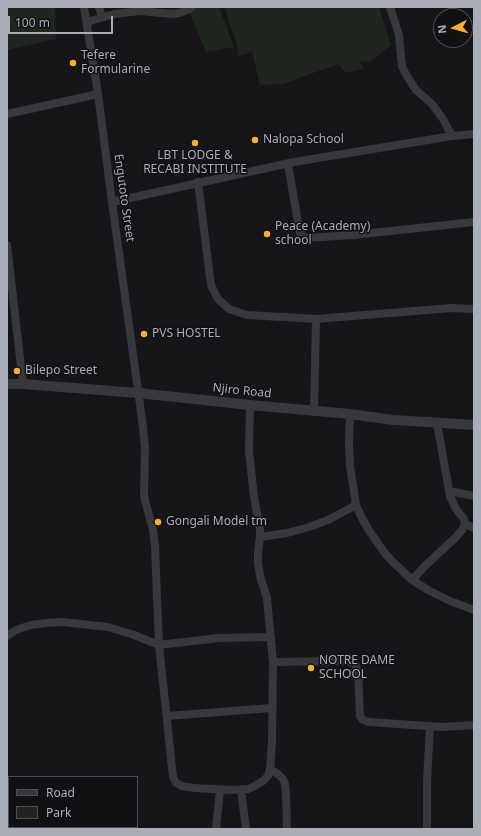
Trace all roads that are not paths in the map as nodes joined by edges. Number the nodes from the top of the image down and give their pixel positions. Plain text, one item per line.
1 (84, 7) edge
2 (99, 7) edge
3 (120, 7) edge
4 (192, 7) edge
5 (390, 7) edge
6 (149, 9) edge
7 (108, 13) edge
8 (88, 22) junction
9 (98, 94) junction
10 (7, 114) edge
11 (474, 134) edge
12 (452, 136) junction
13 (288, 164) junction
14 (198, 182) junction
15 (112, 202) junction
16 (474, 222) edge
17 (7, 245) edge
18 (8, 265) edge
19 (474, 309) edge
20 (316, 319) junction
21 (7, 384) edge
22 (23, 384) junction
23 (138, 393) junction
24 (250, 405) junction
25 (314, 411) junction
26 (350, 414) junction
27 (437, 423) junction
28 (474, 425) edge
29 (449, 490) junction
30 (474, 496) edge
31 (356, 505) junction
32 (465, 524) junction
33 (474, 528) edge
34 (260, 537) junction
35 (412, 580) junction
36 (474, 610) edge
37 (7, 636) edge
38 (271, 637) junction
39 (159, 645) junction
40 (273, 662) junction
41 (272, 708) junction
42 (167, 716) junction
43 (430, 726) junction
44 (474, 726) edge
45 (270, 769) junction
46 (220, 790) junction
47 (241, 790) junction
48 (216, 829) edge
49 (246, 829) edge
50 (287, 829) edge
51 (427, 829) edge

1 - 8 street, Engutoto Street
2 - 7 street
3 - 7 street
4 - 6 street
5 - 12 street
6 - 7 street
7 - 8 street
8 - 9 street, Engutoto Street
9 - 10 street
9 - 15 street, Engutoto Street
11 - 12 street
12 - 13 street
13 - 14 street
13 - 16 street
14 - 15 street
14 - 20 street
15 - 23 street, Engutoto Street
17 - 18 street
18 - 22 street
19 - 20 street
20 - 25 street
21 - 22 street, Njiro Road
22 - 23 street, Njiro Road
23 - 24 street, Njiro Road
23 - 39 street, Engutoto Street
24 - 25 street, Njiro Road
24 - 34 street
25 - 26 street, Njiro Road
26 - 27 street, Njiro Road
26 - 31 street
27 - 28 street, Njiro Road
27 - 29 street
29 - 30 street
29 - 32 street
31 - 34 street
31 - 35 street
32 - 33 street
32 - 35 street
34 - 38 street
35 - 36 street
37 - 39 street
38 - 39 street
38 - 40 street
39 - 42 street, Engutoto Street
40 - 41 street
40 - 43 street
41 - 42 street
41 - 45 street
42 - 46 street, Engutoto Street
43 - 44 street
43 - 51 street
45 - 47 street
45 - 50 street
46 - 47 street
46 - 48 street
47 - 49 street

